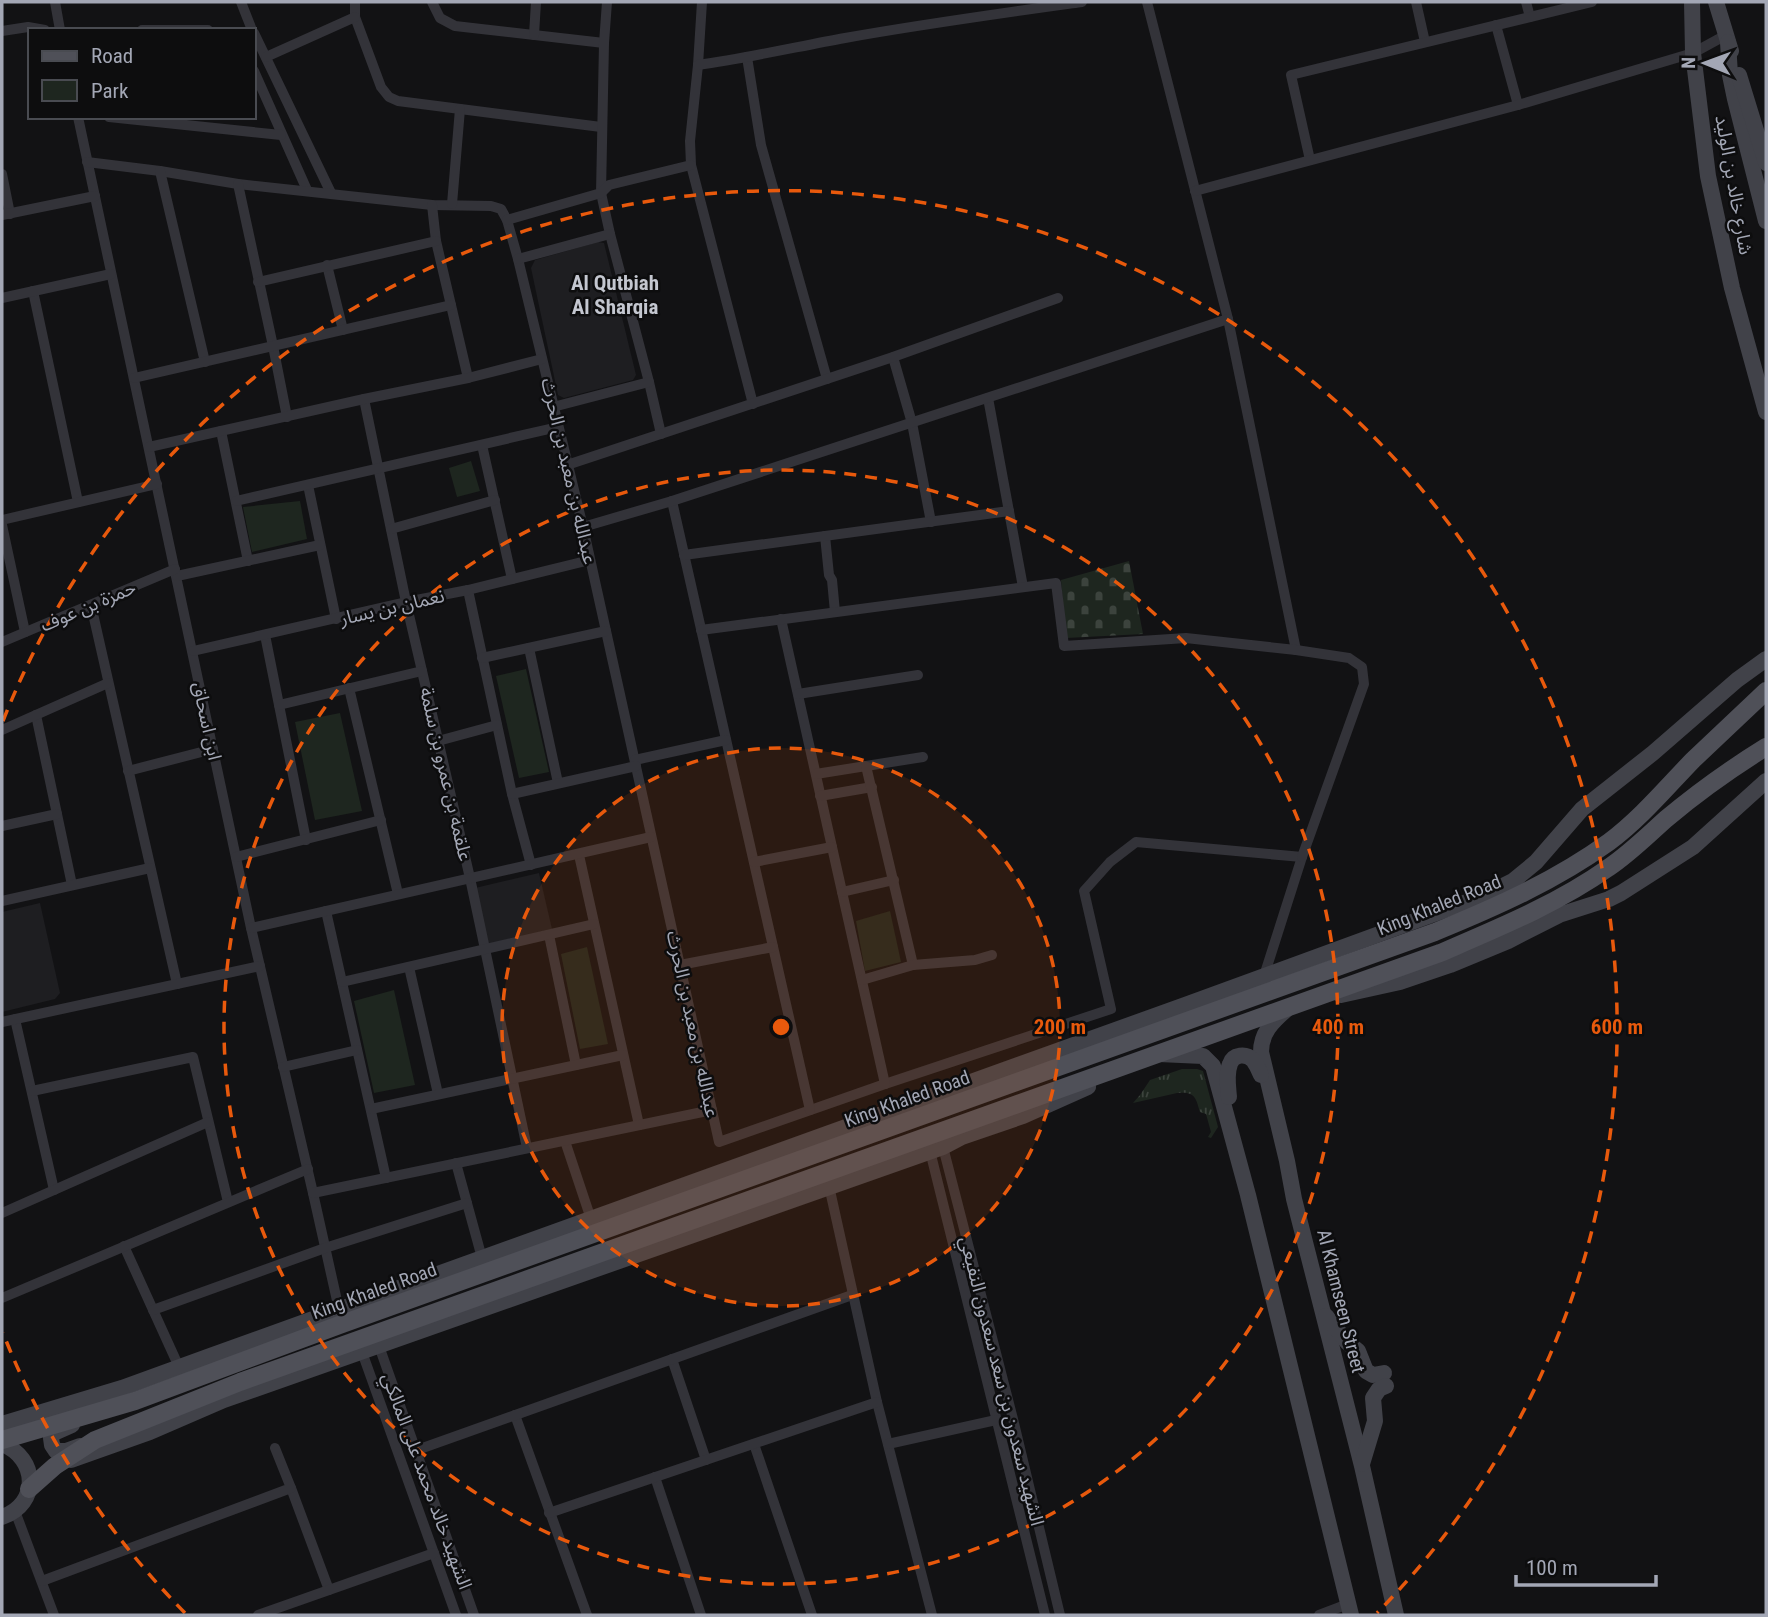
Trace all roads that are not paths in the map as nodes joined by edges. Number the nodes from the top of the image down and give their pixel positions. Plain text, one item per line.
1 (55, 2) edge
2 (241, 2) edge
3 (355, 2) edge
4 (432, 2) edge
5 (536, 2) edge
6 (607, 2) edge
7 (702, 2) edge
8 (992, 2) edge
9 (1082, 2) edge
10 (1147, 2) edge
11 (1416, 2) edge
12 (1526, 2) edge
13 (1592, 2) edge
14 (1692, 2) edge
15 (1716, 2) edge
16 (995, 14) junction
17 (355, 17) junction
18 (1530, 17) junction
19 (1496, 25) junction
20 (34, 28) edge
21 (60, 28) edge
22 (252, 28) edge
23 (2, 31) edge
24 (534, 35) junction
25 (256, 38) edge
26 (1727, 39) junction
27 (1425, 42) junction
28 (604, 43) junction
29 (1693, 53) junction
30 (265, 57) junction
31 (747, 57) junction
32 (698, 65) junction
33 (256, 76) edge
34 (1518, 105) junction
35 (460, 108) junction
36 (78, 119) edge
37 (142, 119) edge
38 (204, 122) edge
39 (601, 127) junction
40 (281, 135) junction
41 (1763, 137) edge
42 (1310, 160) junction
43 (1762, 161) edge
44 (87, 162) junction
45 (691, 165) junction
46 (160, 171) junction
47 (2, 174) edge
48 (238, 184) junction
49 (307, 190) junction
50 (1195, 191) junction
51 (331, 193) junction
52 (601, 193) junction
53 (95, 197) junction
54 (452, 204) junction
55 (432, 205) junction
56 (6, 214) edge
57 (507, 220) junction
58 (1766, 221) edge
59 (610, 234) junction
60 (436, 241) junction
61 (518, 259) junction
62 (327, 265) junction
63 (111, 274) junction
64 (258, 282) junction
65 (33, 291) junction
66 (2, 298) edge
67 (1058, 298) dead end
68 (451, 305) junction
69 (1228, 319) junction
70 (343, 330) junction
71 (273, 346) junction
72 (893, 357) junction
73 (542, 359) junction
74 (205, 362) junction
75 (134, 378) junction
76 (468, 378) junction
77 (827, 379) junction
78 (649, 382) junction
79 (988, 398) junction
80 (364, 399) junction
81 (753, 404) junction
82 (554, 407) junction
83 (1766, 412) edge
84 (287, 417) junction
85 (912, 422) junction
86 (558, 427) junction
87 (221, 431) junction
88 (660, 434) junction
89 (482, 445) junction
90 (149, 447) junction
91 (567, 465) junction
92 (379, 469) junction
93 (157, 484) junction
94 (308, 485) junction
95 (495, 500) junction
96 (236, 501) junction
97 (672, 501) junction
98 (78, 502) junction
99 (1009, 511) junction
100 (2, 522) edge
101 (931, 522) junction
102 (583, 527) junction
103 (391, 529) junction
104 (825, 536) junction
105 (320, 545) junction
106 (4, 546) edge
107 (684, 555) junction
108 (590, 560) junction
109 (248, 562) junction
110 (176, 573) junction
111 (512, 579) junction
112 (1023, 587) junction
113 (468, 590) junction
114 (406, 602) junction
115 (91, 605) junction
116 (835, 612) junction
117 (337, 619) junction
118 (781, 619) junction
119 (701, 630) junction
120 (606, 631) junction
121 (25, 632) junction
122 (265, 635) junction
123 (2, 642) edge
124 (528, 648) junction
125 (1296, 649) junction
126 (192, 651) junction
127 (482, 658) junction
128 (1766, 659) edge
129 (422, 671) junction
130 (918, 675) dead end
131 (108, 683) junction
132 (349, 688) junction
133 (1766, 691) edge
134 (798, 694) junction
135 (279, 705) junction
136 (36, 715) junction
137 (497, 725) junction
138 (2, 730) edge
139 (726, 740) junction
140 (438, 741) junction
141 (1766, 747) edge
142 (213, 749) junction
143 (923, 757) dead end
144 (635, 763) junction
145 (866, 766) junction
146 (128, 771) junction
147 (816, 775) junction
148 (1766, 781) edge
149 (558, 783) junction
150 (872, 787) junction
151 (512, 794) junction
152 (820, 796) junction
153 (57, 814) junction
154 (381, 820) junction
155 (2, 825) edge
156 (652, 837) junction
157 (306, 840) junction
158 (832, 847) junction
159 (579, 855) junction
160 (236, 856) junction
161 (1302, 858) junction
162 (754, 862) junction
163 (531, 865) junction
164 (150, 868) junction
165 (470, 878) junction
166 (894, 880) junction
167 (72, 885) junction
168 (842, 891) junction
169 (398, 894) junction
170 (2, 901) edge
171 (326, 911) junction
172 (594, 924) junction
173 (251, 928) junction
174 (549, 935) junction
175 (773, 947) junction
176 (485, 950) junction
177 (992, 956) dead end
178 (680, 965) junction
179 (913, 965) junction
180 (260, 966) junction
181 (409, 967) junction
182 (1264, 976) junction
183 (862, 980) junction
184 (342, 982) junction
185 (177, 984) junction
186 (1291, 1006) junction
187 (15, 1019) junction
188 (2, 1022) edge
189 (358, 1050) junction
190 (1158, 1054) junction
191 (623, 1055) junction
192 (576, 1065) junction
193 (284, 1067) junction
194 (512, 1078) junction
195 (885, 1084) junction
196 (1269, 1089) junction
197 (32, 1091) junction
198 (438, 1094) junction
199 (371, 1109) junction
200 (712, 1110) junction
201 (810, 1110) junction
202 (208, 1122) junction
203 (639, 1125) junction
204 (1231, 1132) junction
205 (565, 1140) junction
206 (527, 1148) junction
207 (936, 1149) junction
208 (456, 1163) junction
209 (308, 1169) junction
210 (386, 1178) junction
211 (829, 1186) junction
212 (54, 1190) junction
213 (313, 1193) junction
214 (228, 1202) junction
215 (467, 1203) junction
216 (2, 1213) edge
217 (591, 1219) junction
218 (124, 1246) junction
219 (325, 1248) junction
220 (482, 1258) junction
221 (852, 1295) junction
222 (2, 1298) edge
223 (153, 1310) junction
224 (1321, 1310) junction
225 (340, 1317) junction
226 (379, 1346) junction
227 (362, 1352) junction
228 (673, 1359) junction
229 (179, 1367) junction
230 (877, 1402) junction
231 (93, 1414) junction
232 (516, 1415) junction
233 (996, 1420) junction
234 (2, 1424) edge
235 (95, 1440) junction
236 (2, 1442) edge
237 (754, 1444) junction
238 (888, 1444) junction
239 (275, 1448) dead end
240 (417, 1450) junction
241 (706, 1460) junction
242 (55, 1466) junction
243 (1362, 1466) junction
244 (655, 1477) junction
245 (291, 1488) junction
246 (29, 1489) junction
247 (549, 1513) junction
248 (8, 1514) edge
249 (2, 1530) edge
250 (434, 1553) junction
251 (42, 1581) junction
252 (329, 1590) junction
253 (1350, 1610) edge
254 (54, 1615) edge
255 (258, 1615) edge
256 (456, 1615) edge
257 (474, 1615) edge
258 (587, 1615) edge
259 (701, 1615) edge
260 (812, 1615) edge
261 (932, 1615) edge
262 (1045, 1615) edge
263 (1060, 1615) edge
264 (1319, 1615) edge
265 (1396, 1615) edge

1 - 21 street
2 - 22 street
3 - 17 street
4 - 24 street
5 - 24 street
6 - 28 street
7 - 32 street
8 - 16 street
9 - 16 street
10 - 50 street
11 - 27 street
12 - 18 street
13 - 18 street
14 - 29 main road, شارع خالد بن الوليد
15 - 26 main road, شارع خالد بن الوليد
16 - 31 street
17 - 30 street
17 - 35 street
18 - 19 street
19 - 27 street
19 - 34 street
20 - 23 street
24 - 28 street
25 - 30 street
26 - 29 street
26 - 41 main road, شارع خالد بن الوليد
26 - 43 main road
27 - 42 street
28 - 39 street
29 - 34 street
29 - 83 main road, شارع خالد بن الوليد
30 - 51 street
31 - 32 street
31 - 77 street
32 - 45 street
33 - 40 street
34 - 42 street
35 - 39 street
35 - 54 street
36 - 44 street, ابن اسحاق
37 - 38 street
38 - 40 street
39 - 52 street
40 - 49 street
41 - 43 main road, شارع خالد بن الوليد
42 - 50 street
43 - 58 main road
44 - 46 street
44 - 53 street, ابن اسحاق
45 - 52 street
45 - 81 street
46 - 48 street
46 - 74 street
47 - 56 street
48 - 49 street
48 - 64 street
49 - 51 street
50 - 69 street
51 - 55 street
52 - 57 street
52 - 59 street
53 - 56 street
53 - 63 street, ابن اسحاق
54 - 55 street
54 - 57 street
55 - 60 street
57 - 61 street, عبدالله بن معبد بن الحرث
59 - 61 street
59 - 78 street
60 - 62 street
60 - 68 street
61 - 73 street, عبدالله بن معبد بن الحرث
62 - 64 street
62 - 70 street
63 - 65 street
63 - 75 street, ابن اسحاق
64 - 71 street
65 - 66 street
65 - 98 street
67 - 72 street
68 - 70 street
68 - 76 street
69 - 79 street
69 - 125 street
70 - 71 street
71 - 74 street
71 - 84 street
72 - 77 street
72 - 85 street
73 - 76 street
73 - 82 street, عبدالله بن معبد بن الحرث
74 - 75 street
75 - 90 street, ابن اسحاق
76 - 80 street
77 - 81 street
78 - 82 street
78 - 88 street
79 - 85 street
79 - 99 street
80 - 84 street
80 - 92 street, علقمة بن عمرو بن سلمة
81 - 88 street
82 - 86 street, عبدالله بن معبد بن الحرث
84 - 87 street
85 - 97 street
85 - 101 street
86 - 89 street
86 - 91 street, عبدالله بن معبد بن الحرث
87 - 90 street
87 - 96 street
88 - 91 street
89 - 92 street
89 - 95 street
90 - 93 street, ابن اسحاق
91 - 102 street, عبدالله بن معبد بن الحرث
92 - 94 street
92 - 103 street, علقمة بن عمرو بن سلمة
93 - 98 street
93 - 110 street, ابن اسحاق
94 - 96 street
94 - 105 street
95 - 103 street
95 - 111 street
96 - 109 street
97 - 102 street
97 - 107 street
98 - 100 street
99 - 101 street
99 - 112 street
100 - 106 street
101 - 104 street
102 - 108 street, عبدالله بن معبد بن الحرث
103 - 114 street, علقمة بن عمرو بن سلمة
104 - 107 street
104 - 116 street
105 - 109 street, حمزة بن عوف
105 - 117 street
106 - 121 street
107 - 119 street
108 - 111 street, نعمان بن يسار
108 - 120 street, عبدالله بن معبد بن الحرث
109 - 110 street, حمزة بن عوف
110 - 115 street, حمزة بن عوف
110 - 126 street, ابن اسحاق
111 - 113 street, نعمان بن يسار
112 - 116 street
112 - 125 street
113 - 114 street, نعمان بن يسار
113 - 127 street
114 - 117 street, نعمان بن يسار
114 - 129 street, علقمة بن عمرو بن سلمة
115 - 121 street, حمزة بن عوف
115 - 131 street
116 - 118 street
117 - 122 street, نعمان بن يسار
118 - 119 street
118 - 134 street
119 - 139 street
120 - 124 street
120 - 144 street, عبدالله بن معبد بن الحرث
121 - 123 street, حمزة بن عوف
122 - 126 street, نعمان بن يسار
122 - 135 street
124 - 127 street
124 - 149 street
125 - 161 street
126 - 142 street, ابن اسحاق
127 - 137 street
128 - 182 main road
129 - 132 street
129 - 140 street, علقمة بن عمرو بن سلمة
130 - 134 street
131 - 136 street
131 - 146 street
132 - 135 street
132 - 154 street
133 - 225 main road, King Khaled Road
134 - 147 street
135 - 157 street
136 - 138 street
136 - 153 street
137 - 140 street
137 - 151 street
139 - 144 street
139 - 162 street
140 - 165 street, علقمة بن عمرو بن سلمة
141 - 186 main road, King Khaled Road
142 - 146 street
142 - 160 street, ابن اسحاق
143 - 145 street
144 - 149 street
144 - 156 street, عبدالله بن معبد بن الحرث
145 - 147 street
145 - 150 street
146 - 164 street
147 - 152 street
148 - 186 main road
149 - 151 street
150 - 152 street
150 - 166 street
151 - 163 street
152 - 158 street
153 - 155 street
153 - 167 street
154 - 157 street
154 - 169 street
156 - 159 street
156 - 178 street, عبدالله بن معبد بن الحرث
157 - 160 street
158 - 162 street
158 - 168 street
159 - 163 street
159 - 172 street
160 - 173 street, ابن اسحاق
161 - 182 street
161 - 195 street
162 - 175 street
163 - 165 street
164 - 167 street
164 - 185 street
165 - 169 street
165 - 176 street, علقمة بن عمرو بن سلمة
166 - 168 street
166 - 179 street
167 - 170 street
168 - 183 street
169 - 171 street
171 - 173 street
171 - 184 street
172 - 174 street
172 - 191 street
173 - 180 street, ابن اسحاق
174 - 176 street
174 - 192 street
175 - 178 street
175 - 201 street
176 - 181 street
176 - 194 street, علقمة بن عمرو بن سلمة
177 - 179 street
178 - 200 street, عبدالله بن معبد بن الحرث
179 - 183 street
180 - 185 street
180 - 193 street, ابن اسحاق
181 - 184 street
181 - 198 street
182 - 217 main road
183 - 195 street
184 - 189 street
185 - 187 street
186 - 190 main road, King Khaled Road
186 - 196 main road, Al Khamseen Street
187 - 188 street
187 - 197 street
189 - 193 street
189 - 199 street
190 - 204 main road
190 - 207 main road
190 - 235 main road, King Khaled Road
191 - 192 street
191 - 203 street
192 - 194 street
193 - 209 street, ابن اسحاق
194 - 198 street
194 - 206 street, علقمة بن عمرو بن سلمة
195 - 201 street
196 - 204 main road
196 - 224 main road, Al Khamseen Street
197 - 202 street
197 - 212 street
198 - 199 street
199 - 210 street
200 - 201 street, عبدالله بن معبد بن الحرث
200 - 203 street
202 - 212 street
202 - 214 street
203 - 205 street
204 - 253 main road
205 - 206 street
205 - 217 street
206 - 208 street
207 - 211 main road
207 - 233 street, الشهيد سعدون بن سعد سعدون النفيعي
207 - 263 street, الشهيد سعدون بن سعد سعدون النفيعي
208 - 210 street
208 - 215 street
209 - 213 street, ابن اسحاق
209 - 214 street
210 - 213 street
211 - 221 street
211 - 226 main road
212 - 216 street
213 - 219 street, ابن اسحاق
214 - 218 street
215 - 219 street
215 - 220 street
217 - 220 main road
218 - 222 street
218 - 223 street
219 - 223 street
219 - 225 street, ابن اسحاق
220 - 225 main road
221 - 228 street
221 - 230 street
223 - 229 street
224 - 243 main road, Al Khamseen Street
224 - 243 main road
225 - 229 main road
225 - 231 main road, King Khaled Road
226 - 227 main road
226 - 240 street, الشهيد خالد محمد على المالكي
227 - 242 main road
227 - 250 street, الشهيد خالد محمد على المالكي
228 - 232 street
228 - 241 street
229 - 234 main road
230 - 237 street
230 - 238 street
231 - 235 main road
231 - 236 main road, King Khaled Road
232 - 240 street
232 - 247 street
233 - 238 street
233 - 262 street, الشهيد سعدون بن سعد سعدون النفيعي
235 - 242 main road, King Khaled Road
236 - 246 main road
237 - 241 street
237 - 260 street
238 - 261 street
239 - 245 street
240 - 257 street, الشهيد خالد محمد على المالكي
241 - 244 street
242 - 246 main road, King Khaled Road
243 - 265 main road, Al Khamseen Street
244 - 247 street
244 - 259 street
245 - 251 street
245 - 252 street
246 - 248 main road
247 - 258 street
248 - 249 main road
248 - 251 street
250 - 252 street
250 - 256 street, الشهيد خالد محمد على المالكي
251 - 254 street
252 - 255 street
253 - 264 street

